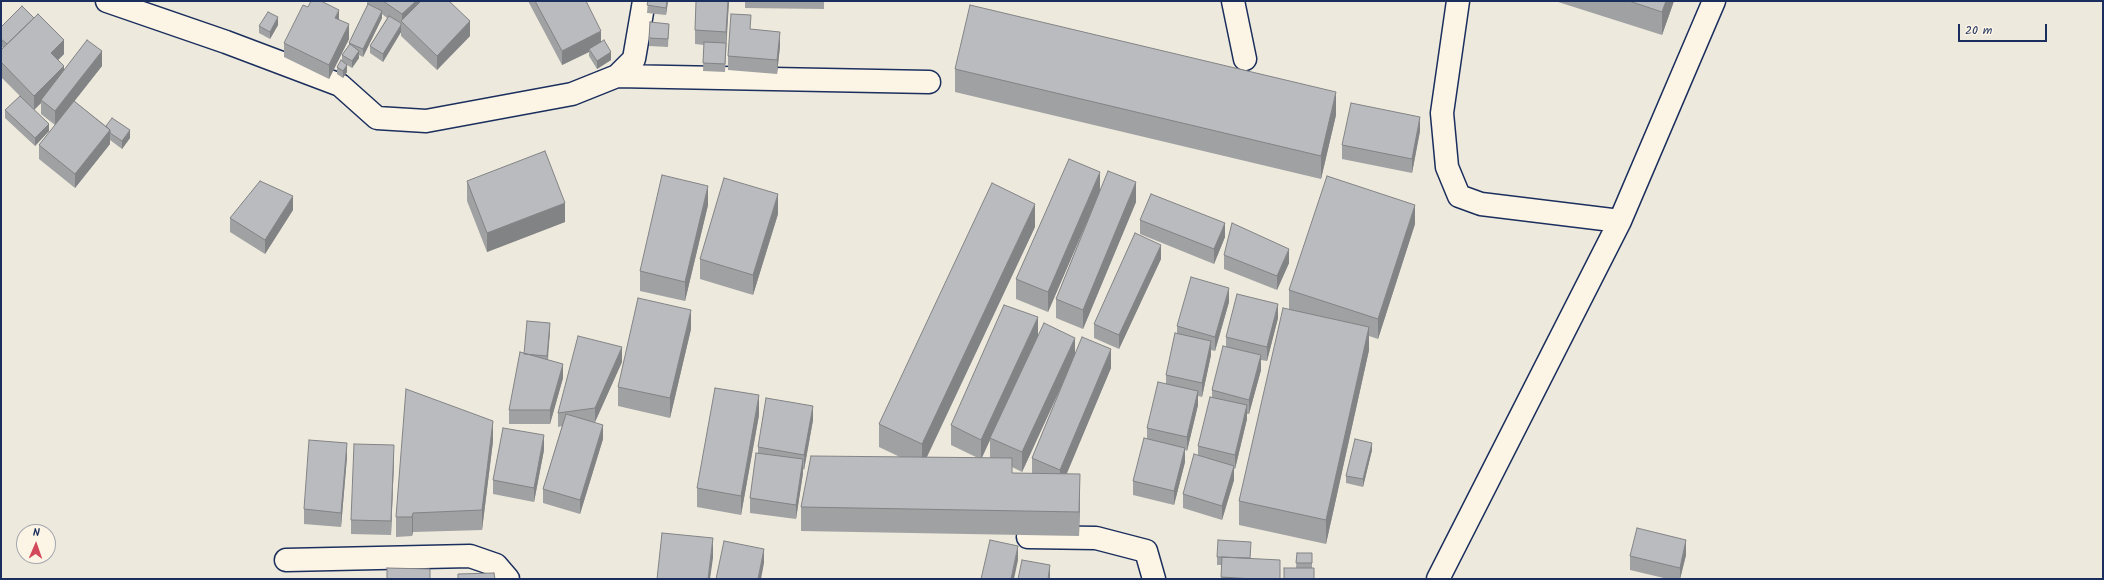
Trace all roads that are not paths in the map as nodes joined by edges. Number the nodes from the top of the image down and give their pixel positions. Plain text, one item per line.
1 (107, 1) edge
2 (644, 1) edge
3 (1233, 1) edge
4 (1458, 1) edge
5 (1714, 1) edge
6 (1245, 59) dead end
7 (617, 76) junction
8 (929, 82) dead end
9 (1620, 221) junction
10 (1028, 538) dead end
11 (286, 560) dead end
12 (508, 579) edge
13 (1154, 579) edge
14 (1438, 579) edge

1 - 7 street
2 - 7 street
3 - 6 street
4 - 9 street
5 - 9 street
7 - 8 street
9 - 14 street
10 - 13 street
11 - 12 street

